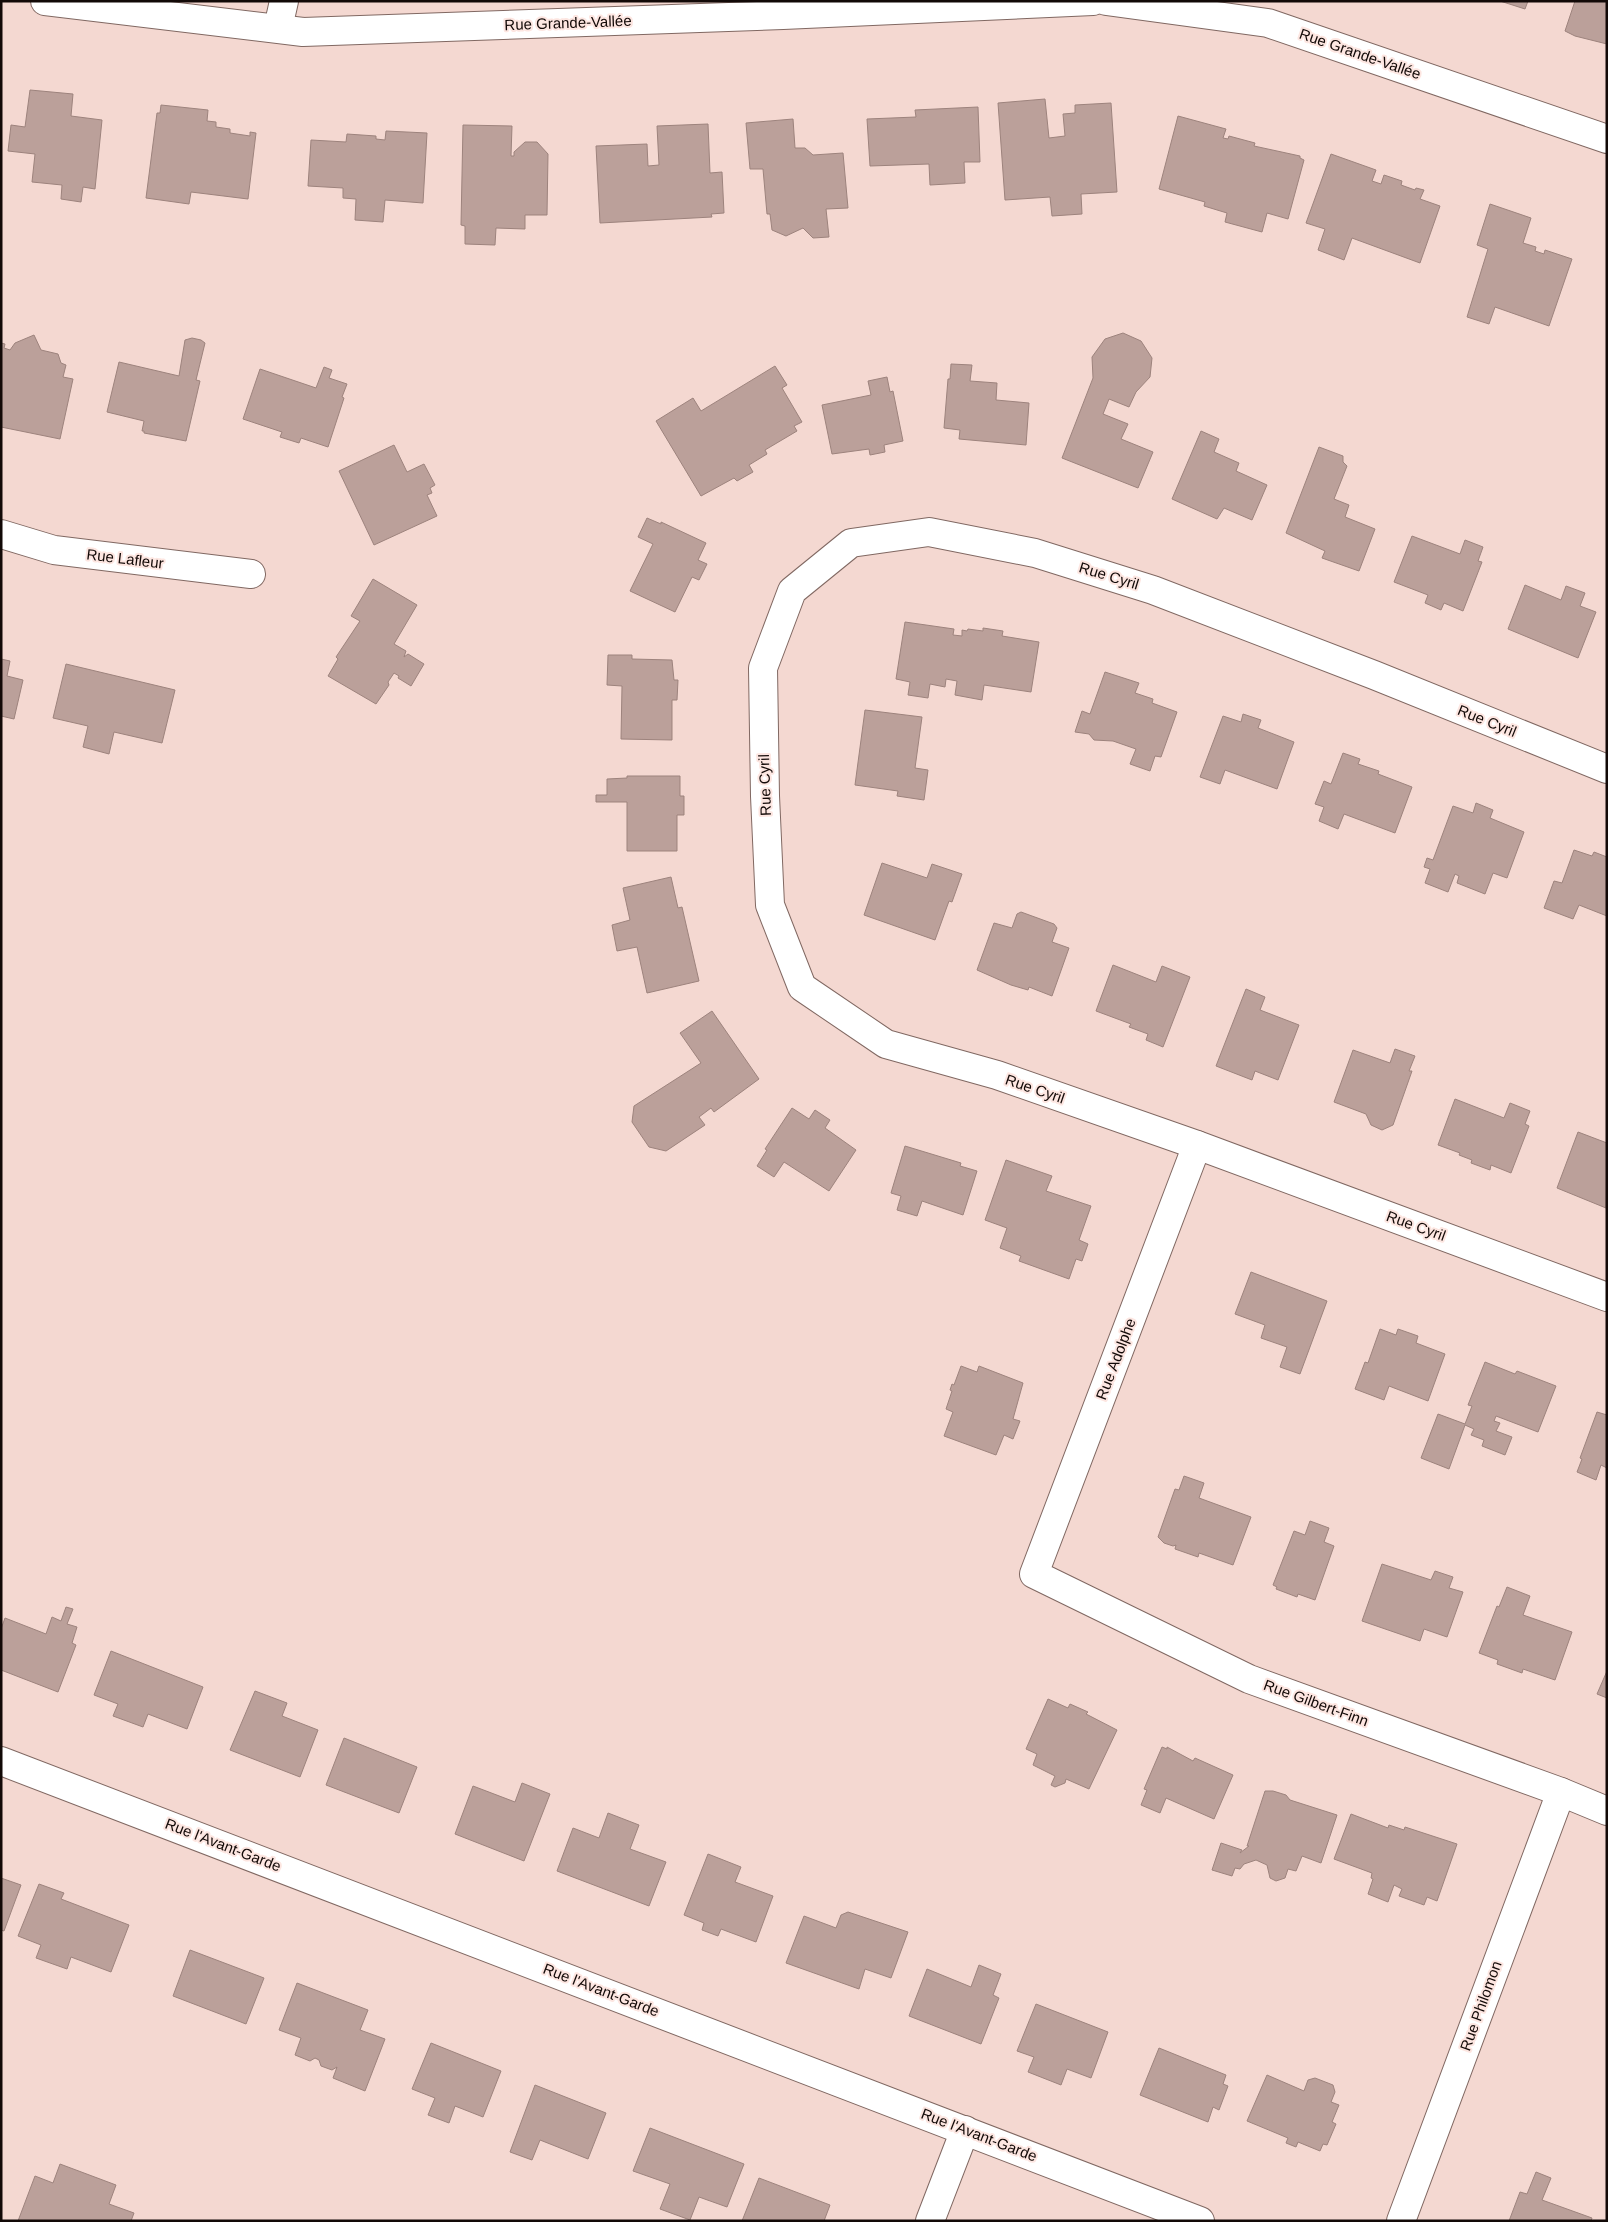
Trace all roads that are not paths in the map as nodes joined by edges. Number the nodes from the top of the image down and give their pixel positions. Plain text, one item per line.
1 (45, 1) edge
2 (284, 1) edge
3 (1092, 1) edge
4 (1106, 1) edge
5 (784, 8) edge
6 (278, 28) junction
7 (1607, 139) edge
8 (1, 534) edge
9 (251, 574) dead end
10 (1607, 769) edge
11 (1197, 1145) junction
12 (1607, 1298) edge
13 (1034, 1574) joint
14 (1, 1761) edge
15 (1561, 1792) junction
16 (1607, 1811) edge
17 (965, 2130) junction
18 (930, 2221) edge
19 (1200, 2221) edge
20 (1401, 2221) edge

1 - 6 street, Rue Grande-Vallée
2 - 6 street
3 - 5 street, Rue Grande-Vallée
4 - 7 street, Rue Grande-Vallée
5 - 6 street, Rue Grande-Vallée
8 - 9 street, Rue Lafleur
10 - 11 street, Rue Cyril
11 - 12 street, Rue Cyril
11 - 13 street, Rue Adolphe
13 - 15 street, Rue Gilbert-Finn
14 - 17 street, Rue l'Avant-Garde
15 - 16 street, Rue Gilbert-Finn
15 - 20 street, Rue Philomon
17 - 18 street
17 - 19 street, Rue l'Avant-Garde

